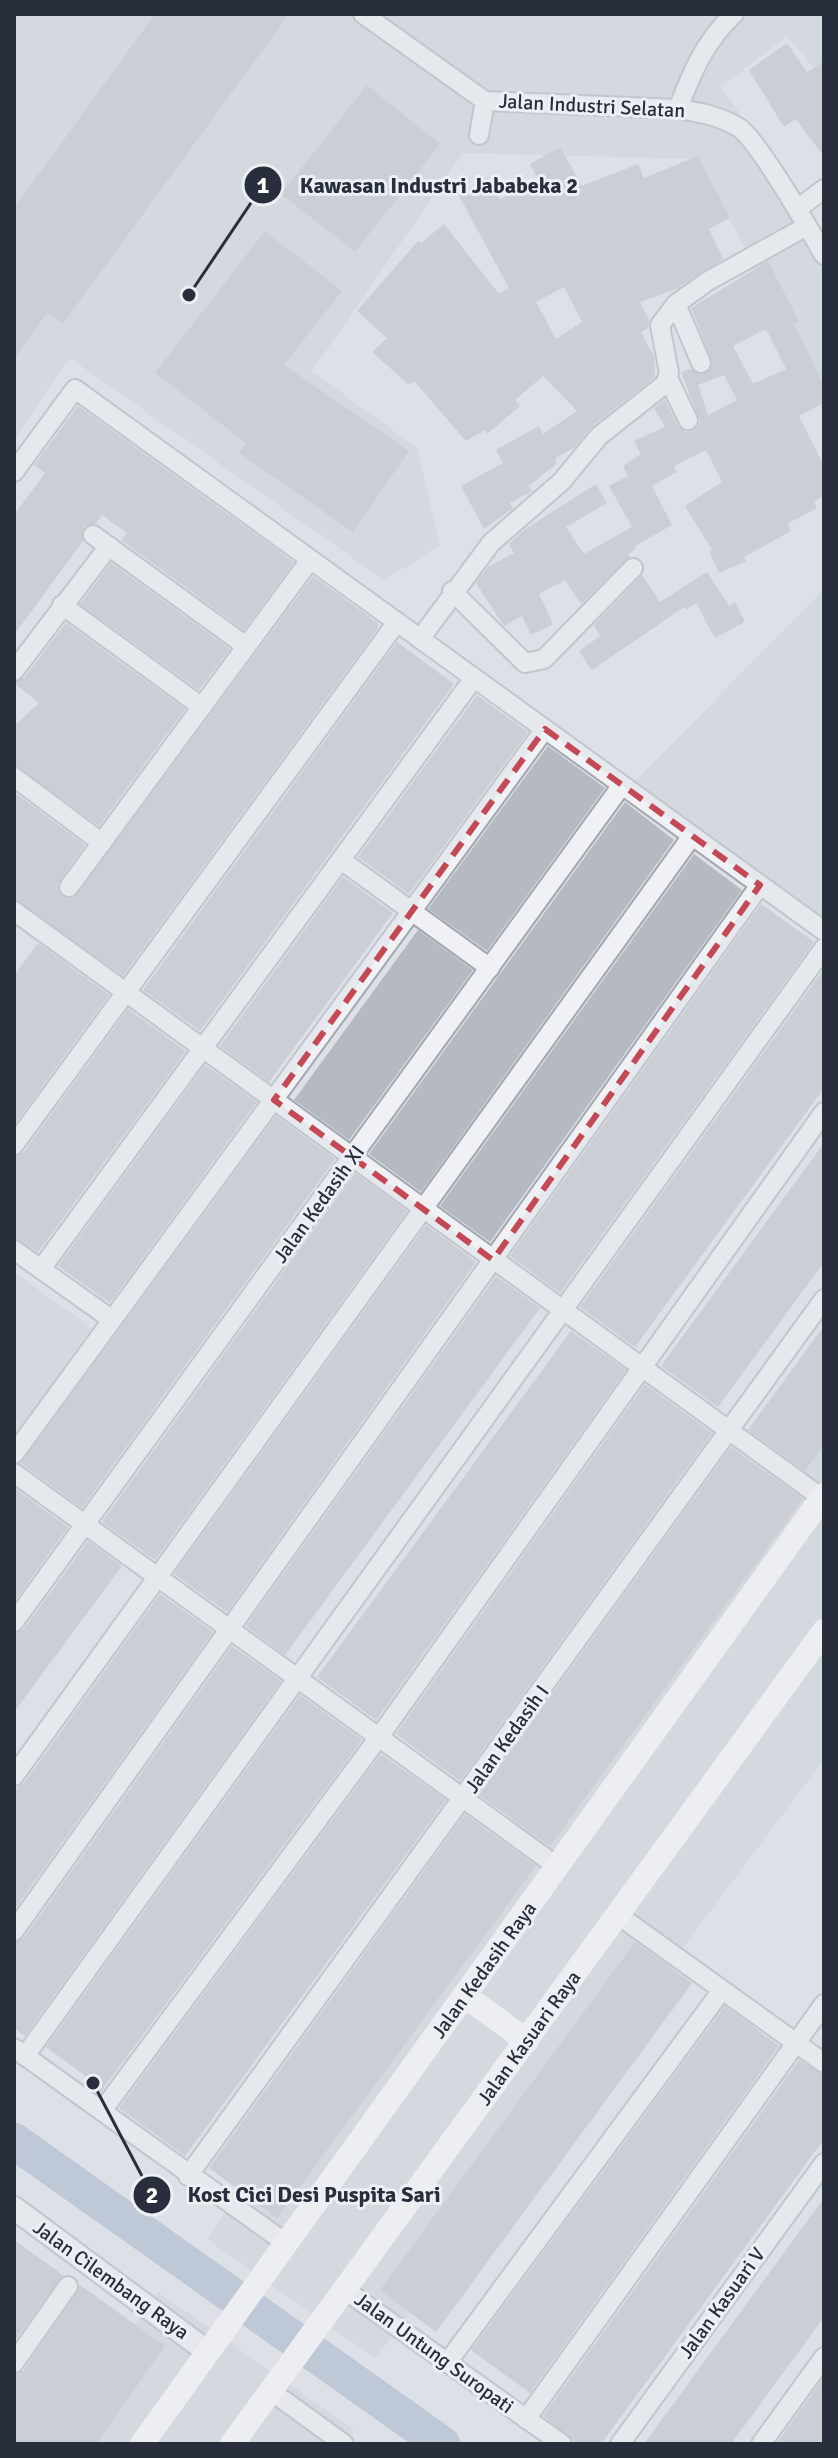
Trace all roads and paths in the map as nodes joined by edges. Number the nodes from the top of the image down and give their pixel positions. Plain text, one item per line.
1 (363, 14) edge
2 (722, 14) edge
3 (734, 14) edge
4 (715, 32) junction
5 (485, 101) junction
6 (678, 109) junction
7 (479, 135) dead end
8 (824, 189) edge
9 (797, 209) junction
10 (807, 226) junction
11 (824, 255) edge
12 (676, 304) junction
13 (701, 363) dead end
14 (668, 378) junction
15 (688, 420) dead end
16 (14, 472) edge
17 (93, 535) dead end
18 (109, 546) junction
19 (310, 560) junction
20 (633, 568) dead end
21 (452, 591) junction
22 (62, 605) junction
23 (397, 622) junction
24 (420, 639) junction
25 (246, 646) junction
26 (14, 671) edge
27 (474, 678) junction
28 (202, 707) junction
29 (545, 729) junction
30 (14, 777) edge
31 (622, 785) junction
32 (692, 836) junction
33 (102, 843) junction
34 (341, 860) junction
35 (760, 885) junction
36 (69, 887) dead end
37 (14, 911) edge
38 (411, 911) junction
39 (824, 931) edge
40 (824, 948) edge
41 (490, 968) junction
42 (126, 993) junction
43 (203, 1049) junction
44 (274, 1100) junction
45 (824, 1112) edge
46 (14, 1145) edge
47 (353, 1158) junction
48 (423, 1209) junction
49 (14, 1250) edge
50 (493, 1260) junction
51 (41, 1269) junction
52 (824, 1299) edge
53 (563, 1310) junction
54 (111, 1319) junction
55 (640, 1366) junction
56 (730, 1432) junction
57 (14, 1454) edge
58 (14, 1473) edge
59 (823, 1497) edge
60 (84, 1524) junction
61 (158, 1577) junction
62 (14, 1622) edge
63 (230, 1629) junction
64 (824, 1631) edge
65 (297, 1678) junction
66 (379, 1737) junction
67 (14, 1776) edge
68 (464, 1798) junction
69 (558, 1867) junction
70 (618, 1915) junction
71 (14, 1931) edge
72 (722, 1990) junction
73 (465, 1996) junction
74 (824, 2004) edge
75 (527, 2041) junction
76 (796, 2043) junction
77 (20, 2052) edge
78 (824, 2063) edge
79 (102, 2111) junction
80 (824, 2163) edge
81 (188, 2176) junction
82 (14, 2208) edge
83 (282, 2250) junction
84 (68, 2286) dead end
85 (341, 2295) junction
86 (213, 2346) junction
87 (824, 2357) edge
88 (14, 2363) edge
89 (447, 2363) junction
90 (275, 2385) junction
91 (526, 2419) junction
92 (142, 2444) edge
93 (232, 2444) edge
94 (344, 2444) edge
95 (562, 2444) edge
96 (620, 2444) edge
97 (761, 2444) edge

1 - 5 street, Jalan Industri Selatan
2 - 4 street
3 - 4 street
4 - 6 street
5 - 6 street, Jalan Industri Selatan
5 - 7 street
6 - 9 street, Jalan Industri Selatan
8 - 9 street
9 - 10 street, Jalan Industri Selatan
10 - 11 street, Jalan Industri Selatan
10 - 12 street
12 - 13 street
12 - 14 street
14 - 15 street
14 - 21 street
16 - 19 street
17 - 18 street
18 - 22 street
18 - 25 street
19 - 23 street
19 - 25 street
20 - 21 street
21 - 24 street
22 - 26 street
22 - 28 street
23 - 24 street
23 - 42 street
24 - 27 street
25 - 28 street
27 - 29 street
27 - 34 street
28 - 33 street
29 - 31 street
29 - 38 street
30 - 33 street
31 - 32 street
31 - 41 street, Jalan Kedasih XI
32 - 35 street
32 - 48 street
33 - 36 street
34 - 38 street
34 - 43 street
35 - 39 street
35 - 50 street
37 - 42 street
38 - 41 street
38 - 44 street
40 - 53 street
41 - 47 street, Jalan Kedasih XI
42 - 43 street
42 - 46 street
43 - 44 street
43 - 51 street
44 - 47 street
44 - 54 street
45 - 55 street
47 - 48 street
47 - 60 street, Jalan Kedasih XI
48 - 50 street
48 - 61 street
49 - 51 street
50 - 53 street
50 - 63 street
51 - 54 street
52 - 56 street, Jalan Kedasih I
53 - 55 street
53 - 65 street
54 - 57 street
55 - 56 street
55 - 66 street
56 - 59 street
56 - 68 street, Jalan Kedasih I
58 - 60 street
59 - 69 main road, Jalan Kedasih Raya
60 - 61 street
60 - 62 street, Jalan Kedasih XI
61 - 63 street
61 - 67 street
63 - 65 street
63 - 71 street
64 - 70 main road, Jalan Kasuari Raya
65 - 66 street
65 - 77 street
66 - 68 street
66 - 79 street
68 - 69 street
68 - 81 street, Jalan Kedasih I
69 - 73 main road, Jalan Kedasih Raya
70 - 72 street
70 - 75 main road, Jalan Kasuari Raya
72 - 76 street
72 - 89 street
73 - 75 main road
73 - 83 main road, Jalan Kedasih Raya
74 - 76 street
75 - 85 main road, Jalan Kasuari Raya
76 - 78 street
76 - 91 street
77 - 79 street
79 - 81 street
80 - 96 street, Jalan Kasuari V
81 - 83 street
82 - 86 street, Jalan Cilembang Raya
83 - 86 main road, Jalan Kedasih Raya
84 - 88 street
85 - 89 street, Jalan Untung Suropati
85 - 90 main road, Jalan Kasuari Raya
86 - 92 main road, Jalan Kedasih Raya
87 - 97 street
89 - 91 street, Jalan Untung Suropati
90 - 93 main road, Jalan Kasuari Raya
90 - 94 street
91 - 95 street, Jalan Untung Suropati

